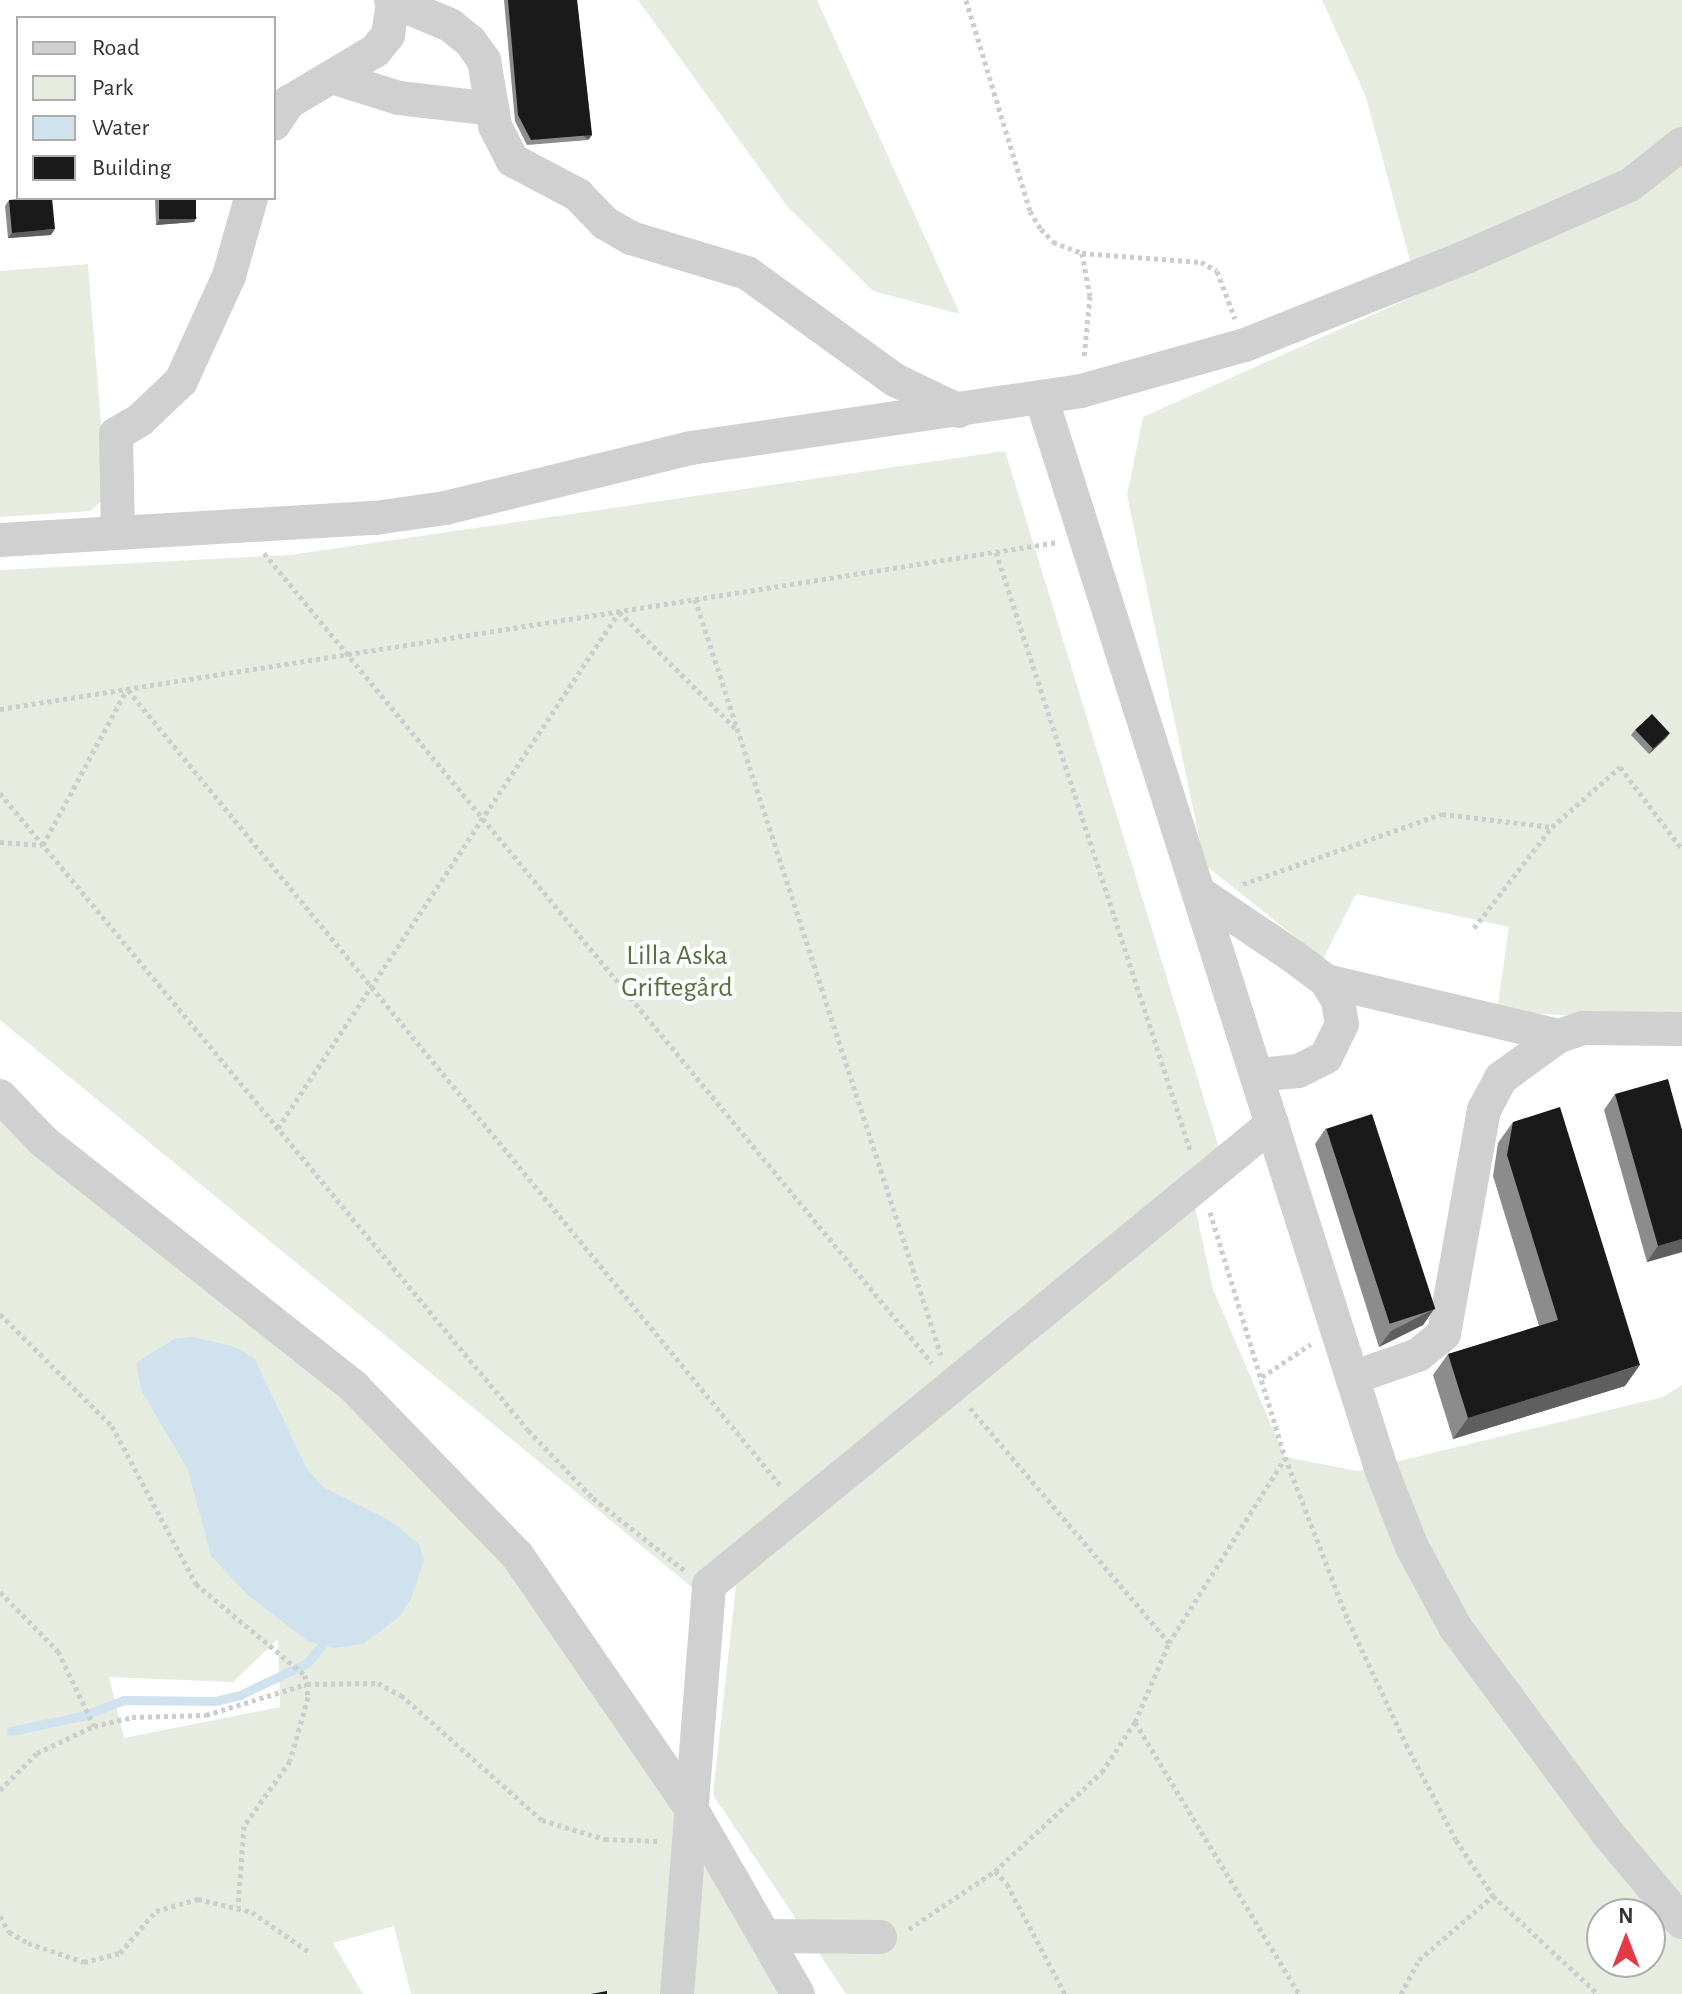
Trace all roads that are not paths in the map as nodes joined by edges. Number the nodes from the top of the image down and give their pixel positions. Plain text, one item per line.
1 (392, 2) edge
2 (335, 78) junction
3 (492, 109) junction
4 (276, 121) edge
5 (1682, 144) edge
6 (250, 200) edge
7 (1041, 397) junction
8 (959, 411) junction
9 (118, 532) junction
10 (0, 540) edge
11 (1198, 892) junction
12 (1326, 981) junction
13 (1682, 1029) edge
14 (1559, 1036) junction
15 (1257, 1075) junction
16 (0, 1096) edge
17 (1272, 1124) junction
18 (1352, 1378) junction
19 (691, 1827) junction
20 (1682, 1922) edge
21 (765, 1936) junction
22 (880, 1937) road end
23 (677, 1994) edge
24 (798, 1994) edge

1 - 2 street
1 - 3 street
2 - 3 street
2 - 4 street
3 - 8 street
5 - 7 street
6 - 9 street
7 - 8 street
7 - 11 street
8 - 9 street
9 - 10 street
11 - 12 street
11 - 15 street
12 - 14 street
12 - 15 street
13 - 14 street
14 - 18 street
15 - 17 street
16 - 19 street
17 - 18 street
17 - 19 street
18 - 20 street
19 - 21 street
19 - 23 street
21 - 22 street
21 - 24 street

